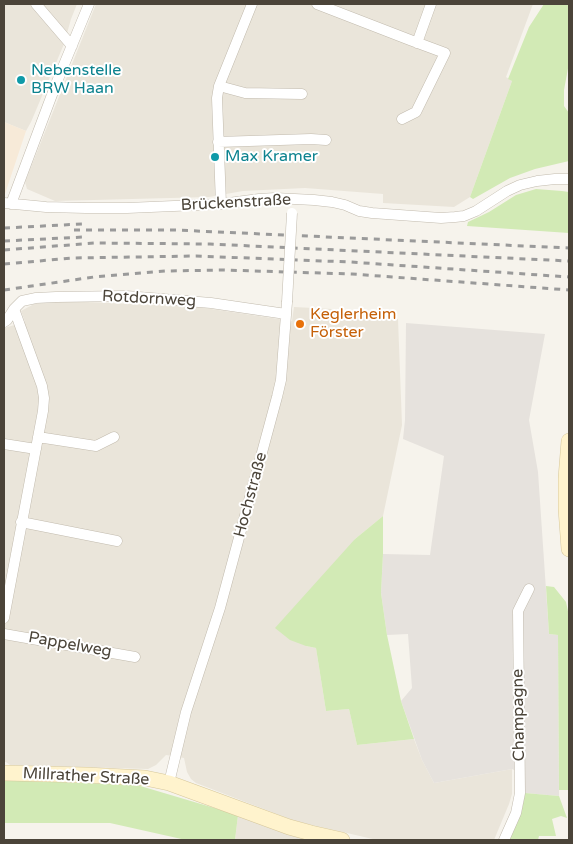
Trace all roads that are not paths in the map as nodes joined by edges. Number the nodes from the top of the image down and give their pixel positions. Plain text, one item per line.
1 (36, 4) edge
2 (89, 4) edge
3 (252, 4) edge
4 (317, 4) edge
5 (431, 4) edge
6 (417, 43) junction
7 (72, 46) junction
8 (219, 86) junction
9 (302, 94) dead end
10 (402, 119) dead end
11 (326, 140) dead end
12 (218, 142) junction
13 (569, 179) edge
14 (292, 199) junction
15 (8, 204) edge
16 (221, 204) junction
17 (287, 307) junction
18 (14, 309) junction
19 (4, 322) edge
20 (38, 437) junction
21 (114, 437) dead end
22 (569, 441) edge
23 (4, 444) edge
24 (36, 449) junction
25 (21, 522) junction
26 (117, 541) dead end
27 (569, 549) edge
28 (529, 589) dead end
29 (4, 615) edge
30 (4, 634) edge
31 (135, 657) dead end
32 (4, 773) edge
33 (169, 783) junction
34 (342, 840) edge
35 (504, 840) edge

1 - 7 street
2 - 7 street
3 - 8 street
4 - 6 street
5 - 6 street
6 - 10 street
7 - 15 street
8 - 9 street
8 - 12 street
11 - 12 street
12 - 16 street
13 - 14 street, Brückenstraße
14 - 16 street, Brückenstraße
14 - 17 street, Hochstraße, bridge
15 - 16 street, Brückenstraße
17 - 18 street, Rotdornweg
17 - 33 street, Hochstraße
18 - 19 street
18 - 20 street
20 - 21 street
20 - 24 street
22 - 27 main road
23 - 24 street
24 - 25 street
25 - 26 street
25 - 29 street
28 - 35 street, Champagne
30 - 31 street, Pappelweg
32 - 33 main road, Millrather Straße
33 - 34 main road, Millrather Straße

